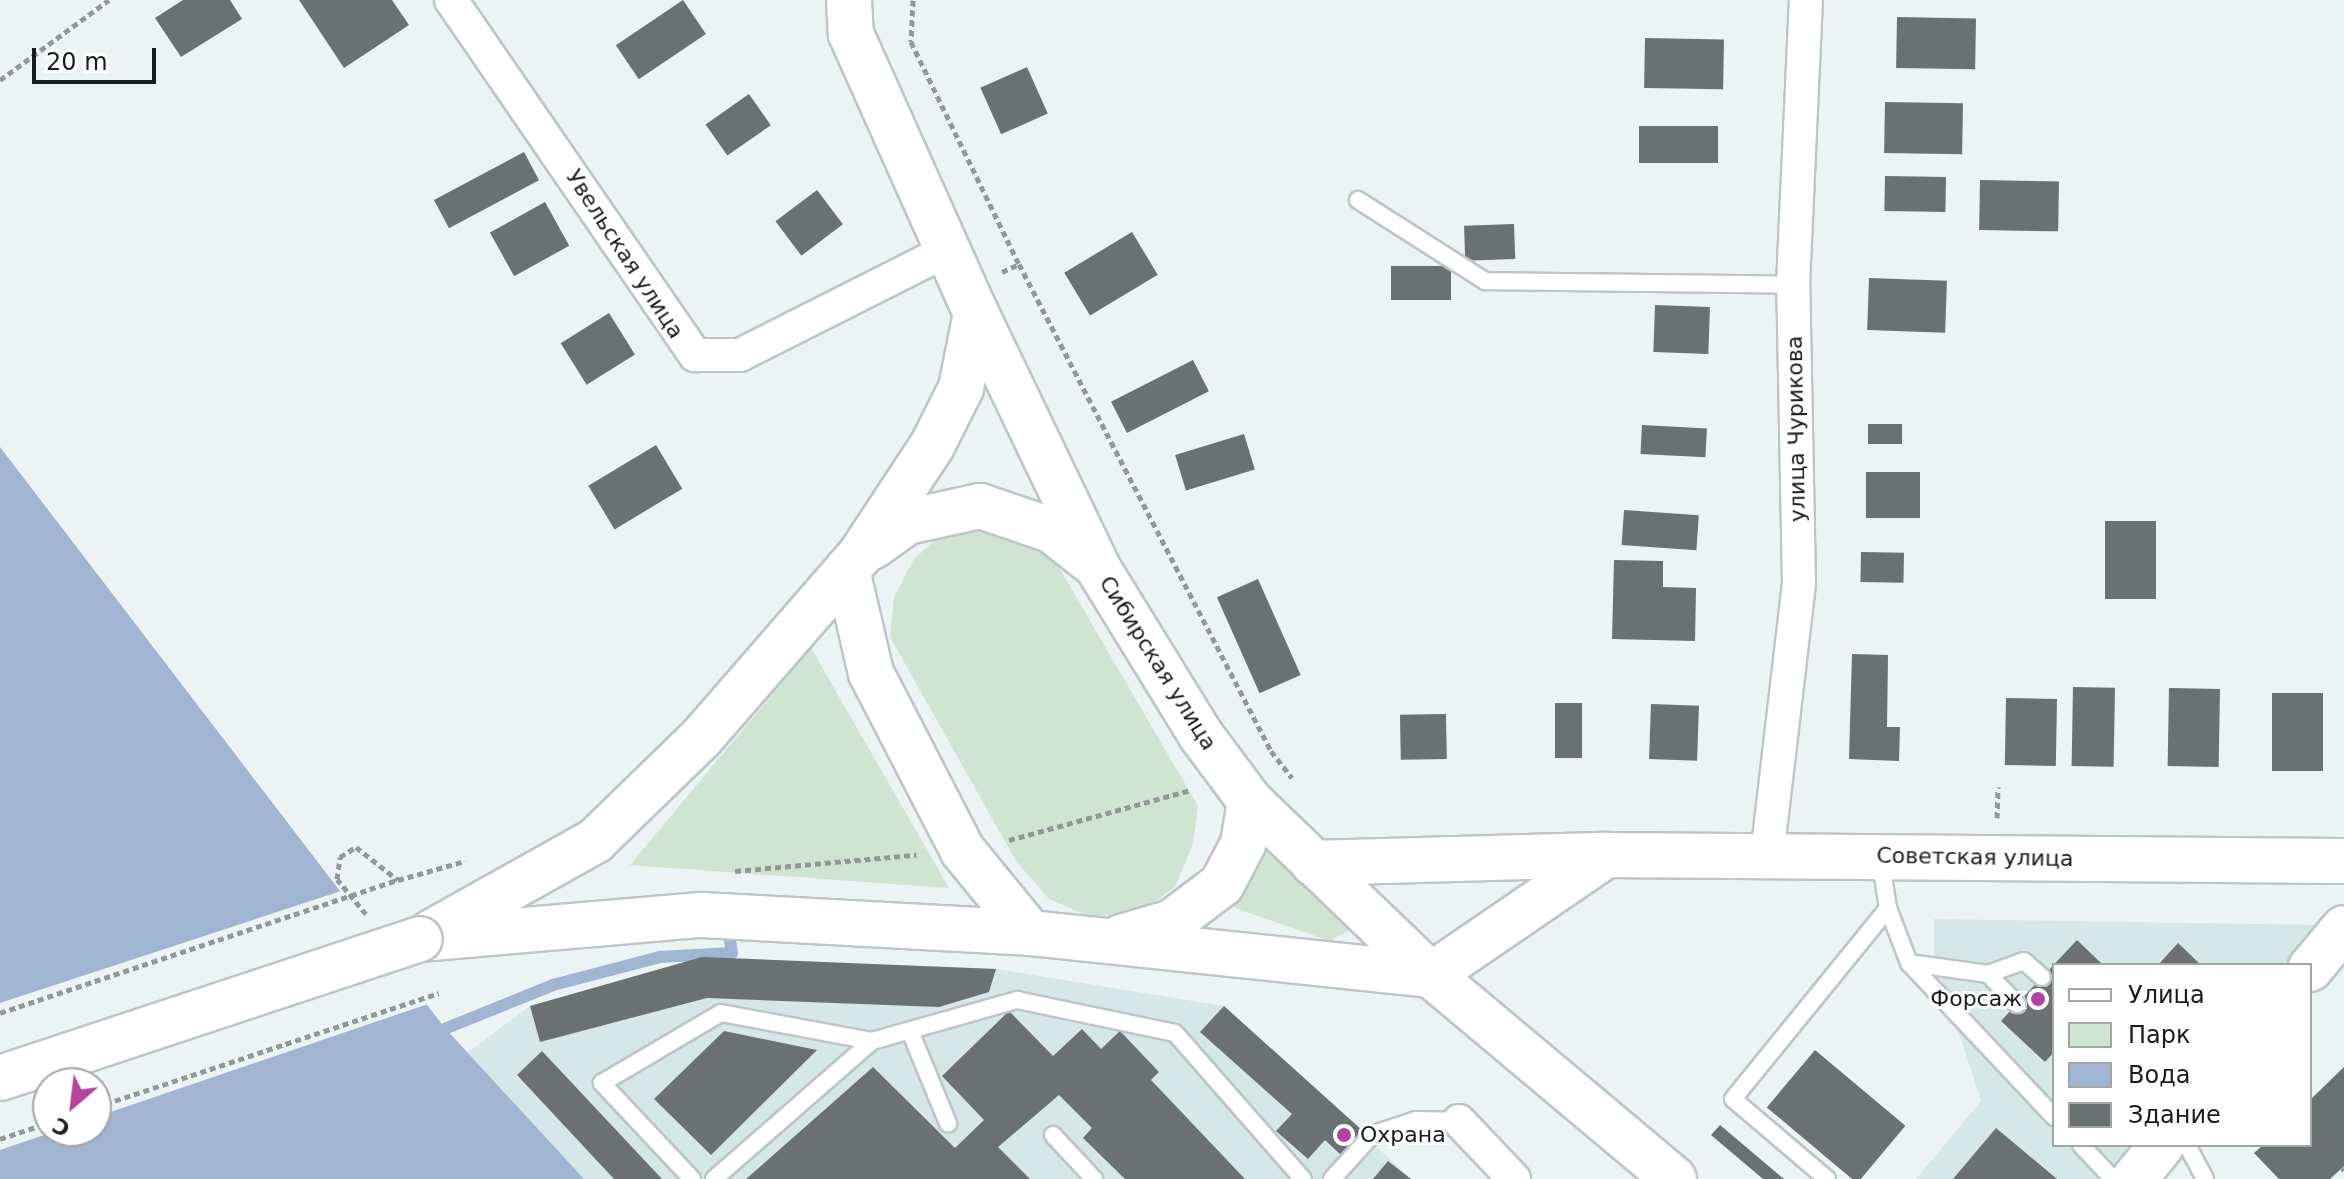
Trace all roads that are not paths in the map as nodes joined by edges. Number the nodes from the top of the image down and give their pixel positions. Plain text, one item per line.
1 (451, 0) edge
2 (1806, 0) edge
3 (842, 11) edge
4 (1358, 200) dead end
5 (948, 250) junction
6 (1793, 285) junction
7 (971, 301) junction
8 (854, 563) junction
9 (1098, 568) junction
10 (1240, 787) junction
11 (1606, 855) junction
12 (1767, 856) junction
13 (1880, 856) junction
14 (2344, 861) edge
15 (1313, 863) junction
16 (1888, 908) junction
17 (2344, 928) edge
18 (1030, 933) junction
19 (420, 939) junction
20 (1100, 943) junction
21 (1909, 963) junction
22 (2312, 967) edge
23 (1988, 974) junction
24 (1431, 975) junction
25 (2042, 977) dead end
26 (2017, 1004) dead end
27 (910, 1031) junction
28 (872, 1041) junction
29 (0, 1078) edge
30 (2052, 1115) edge
31 (1459, 1121) joint
32 (948, 1123) dead end
33 (1053, 1135) dead end
34 (2083, 1147) edge
35 (2160, 1147) edge
36 (2188, 1147) edge
37 (692, 1179) edge
38 (714, 1179) edge
39 (1094, 1179) edge
40 (1303, 1179) edge
41 (1332, 1179) edge
42 (1514, 1179) edge
43 (1674, 1179) edge
44 (1827, 1179) edge
45 (2113, 1179) edge
46 (2134, 1179) edge
47 (2205, 1179) edge

1 - 5 street, Увельская улица
2 - 6 street, улица Чурикова
3 - 5 street, Сибирская улица
4 - 6 lane
5 - 7 street, Сибирская улица
6 - 12 street, улица Чурикова
7 - 8 street
7 - 9 street, Сибирская улица
8 - 9 street
8 - 18 street
8 - 19 street
9 - 10 street, Сибирская улица
10 - 15 street, Сибирская улица
10 - 20 street
11 - 12 street, Советская улица
11 - 15 street, Советская улица
11 - 24 street
12 - 13 street, Советская улица
13 - 14 street, Советская улица
13 - 16 lane
15 - 24 street, Сибирская улица
16 - 21 lane
16 - 44 lane
17 - 22 street
18 - 19 street
18 - 20 street
19 - 29 street, bridge
20 - 24 street
21 - 23 lane
21 - 30 lane
23 - 25 lane
23 - 26 lane
24 - 43 street, Сибирская улица
27 - 28 lane
27 - 32 lane
27 - 40 lane
28 - 37 lane
28 - 38 lane
31 - 41 lane
31 - 42 street
33 - 39 lane
34 - 45 lane
35 - 46 street
36 - 47 lane

